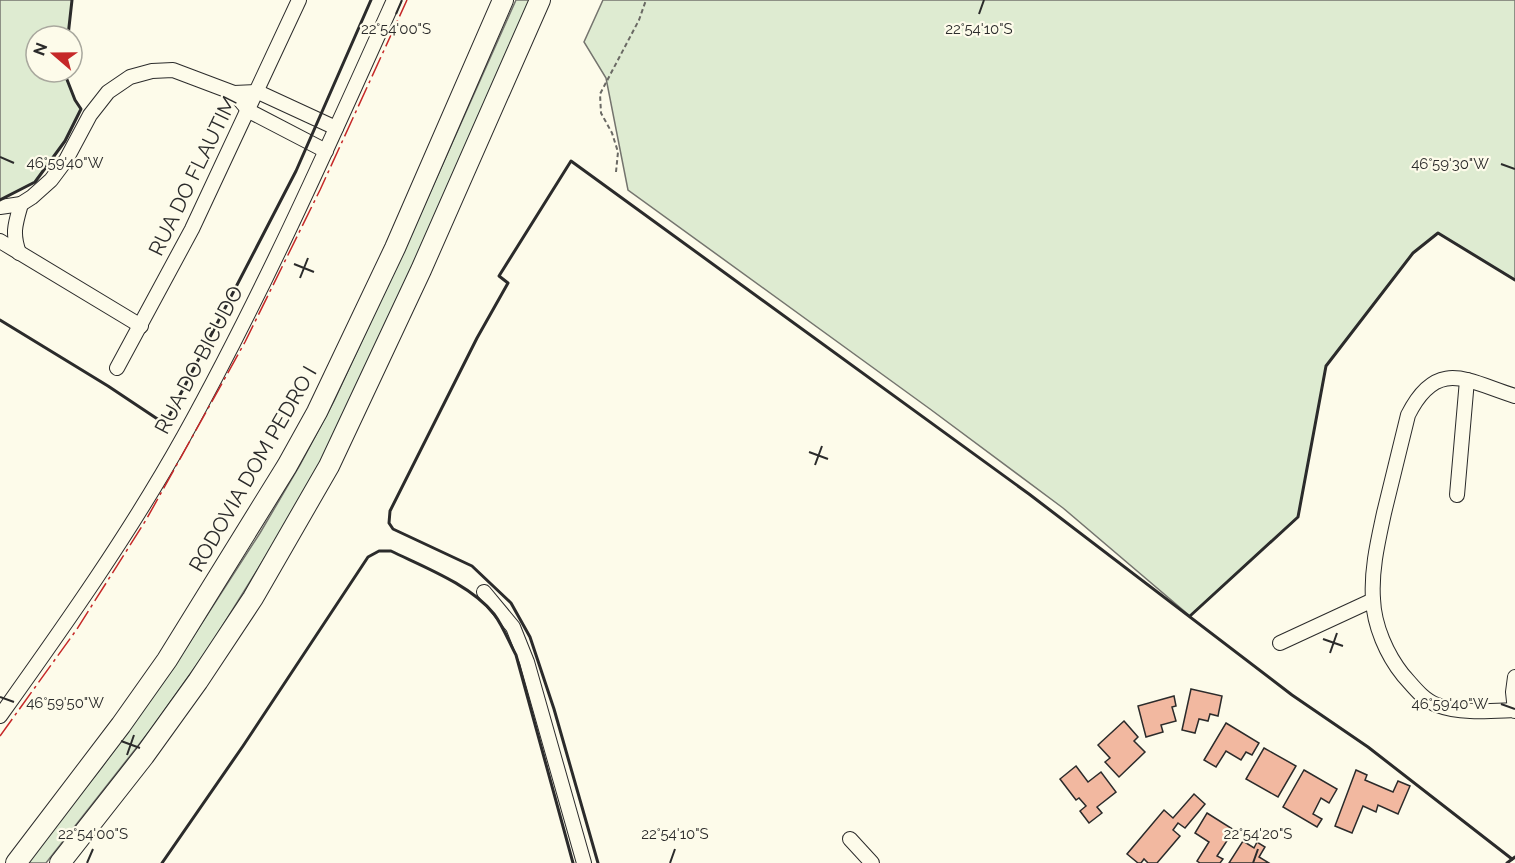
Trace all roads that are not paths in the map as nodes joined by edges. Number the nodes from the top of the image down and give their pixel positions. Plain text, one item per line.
1 (299, 0) edge
2 (394, 0) edge
3 (540, 0) edge
4 (502, 2) edge
5 (258, 92) junction
6 (234, 93) junction
7 (249, 111) junction
8 (336, 128) junction
9 (326, 151) junction
10 (21, 204) junction
11 (0, 207) edge
12 (0, 241) edge
13 (19, 253) junction
14 (141, 326) junction
15 (117, 368) dead end
16 (1467, 380) junction
17 (1515, 396) edge
18 (1457, 495) dead end
19 (484, 592) dead end
20 (1373, 600) junction
21 (1280, 644) dead end
22 (1515, 677) edge
23 (1515, 710) edge
24 (0, 716) edge
25 (850, 839) dead end
26 (16, 863) edge
27 (60, 863) edge
28 (584, 863) edge
29 (872, 863) edge

1 - 5 street, RUA DO FLAUTIM
2 - 8 street, RUA DO BICUDO
3 - 27 highway
4 - 26 highway, RODOVIA DOM PEDRO I
5 - 6 street
5 - 7 street, RUA DO FLAUTIM
5 - 8 street
6 - 7 street
6 - 10 street
7 - 9 street
7 - 14 street, RUA DO FLAUTIM
8 - 9 street, RUA DO BICUDO
9 - 24 street, RUA DO BICUDO
10 - 11 street
10 - 13 street
12 - 13 street
13 - 14 street
14 - 15 street, RUA DO FLAUTIM
16 - 17 street
16 - 18 street
16 - 20 street
19 - 28 street
20 - 21 street
20 - 23 street
22 - 23 street
25 - 29 street

